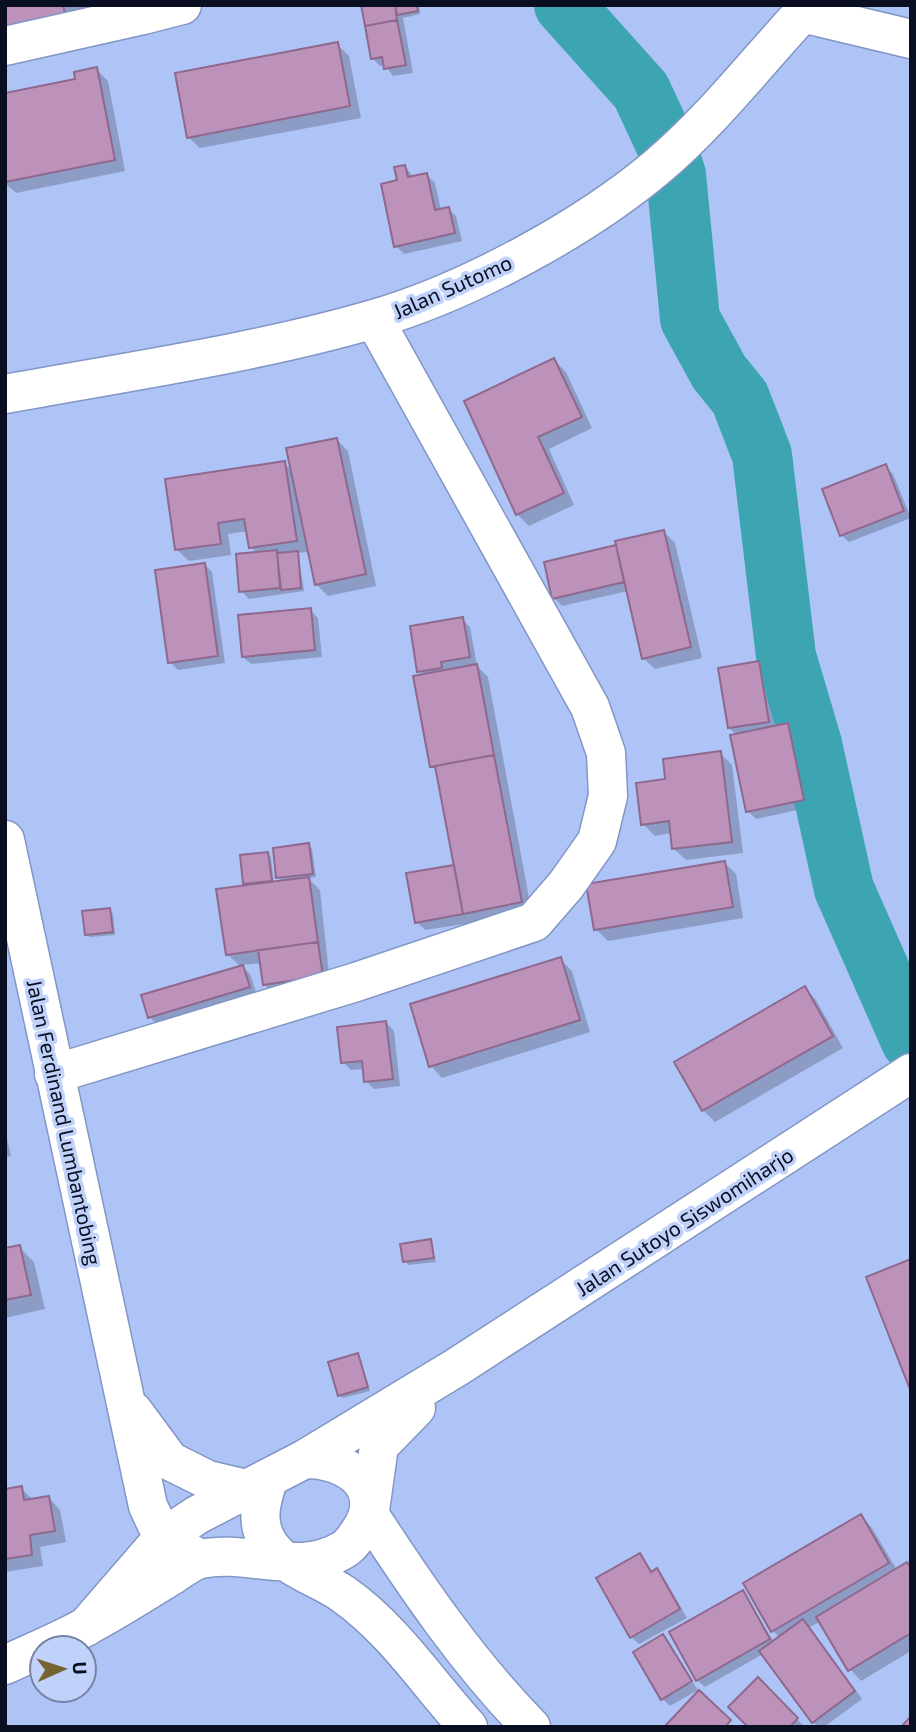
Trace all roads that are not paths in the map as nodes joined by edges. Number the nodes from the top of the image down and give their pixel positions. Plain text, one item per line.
1 (182, 5) edge
2 (806, 9) edge
3 (142, 10) edge
4 (911, 39) edge
5 (5, 46) edge
6 (374, 319) junction
7 (5, 394) edge
8 (5, 840) edge
9 (911, 1073) edge
10 (54, 1074) junction
11 (457, 1367) junction
12 (128, 1403) junction
13 (305, 1459) junction
14 (257, 1484) junction
15 (369, 1514) junction
16 (163, 1538) junction
17 (200, 1559) junction
18 (289, 1563) junction
19 (86, 1627) junction
20 (5, 1665) edge
21 (496, 1691) junction
22 (466, 1724) edge
23 (531, 1727) edge

1 - 3 main road
2 - 4 main road
2 - 6 main road, Jalan Sutomo
3 - 5 main road
6 - 7 main road, Jalan Sutomo
6 - 10 main road
8 - 10 main road, Jalan Ferdinand Lumbantobing
9 - 11 main road, Jalan Sutoyo Siswomiharjo
10 - 12 main road, Jalan Ferdinand Lumbantobing
11 - 13 main road, Jalan Sutoyo Siswomiharjo
11 - 15 main road, Jalan Sutoyo Siswomiharjo
12 - 14 main road, Jalan Ferdinand Lumbantobing
12 - 16 main road, Jalan Ferdinand Lumbantobing
13 - 14 main road, Jalan Sutoyo Siswomiharjo
13 - 15 main road
14 - 16 main road, Jalan Sutoyo Siswomiharjo
14 - 18 main road
15 - 18 main road
15 - 21 main road
16 - 17 main road
16 - 19 main road, Jalan Sutoyo Siswomiharjo
17 - 18 main road, Jalan Sutoyo Siswomiharjo
17 - 19 main road, Jalan Sutoyo Siswomiharjo
18 - 22 main road
19 - 20 main road, Jalan Sutoyo Siswomiharjo
21 - 22 main road
21 - 23 main road

